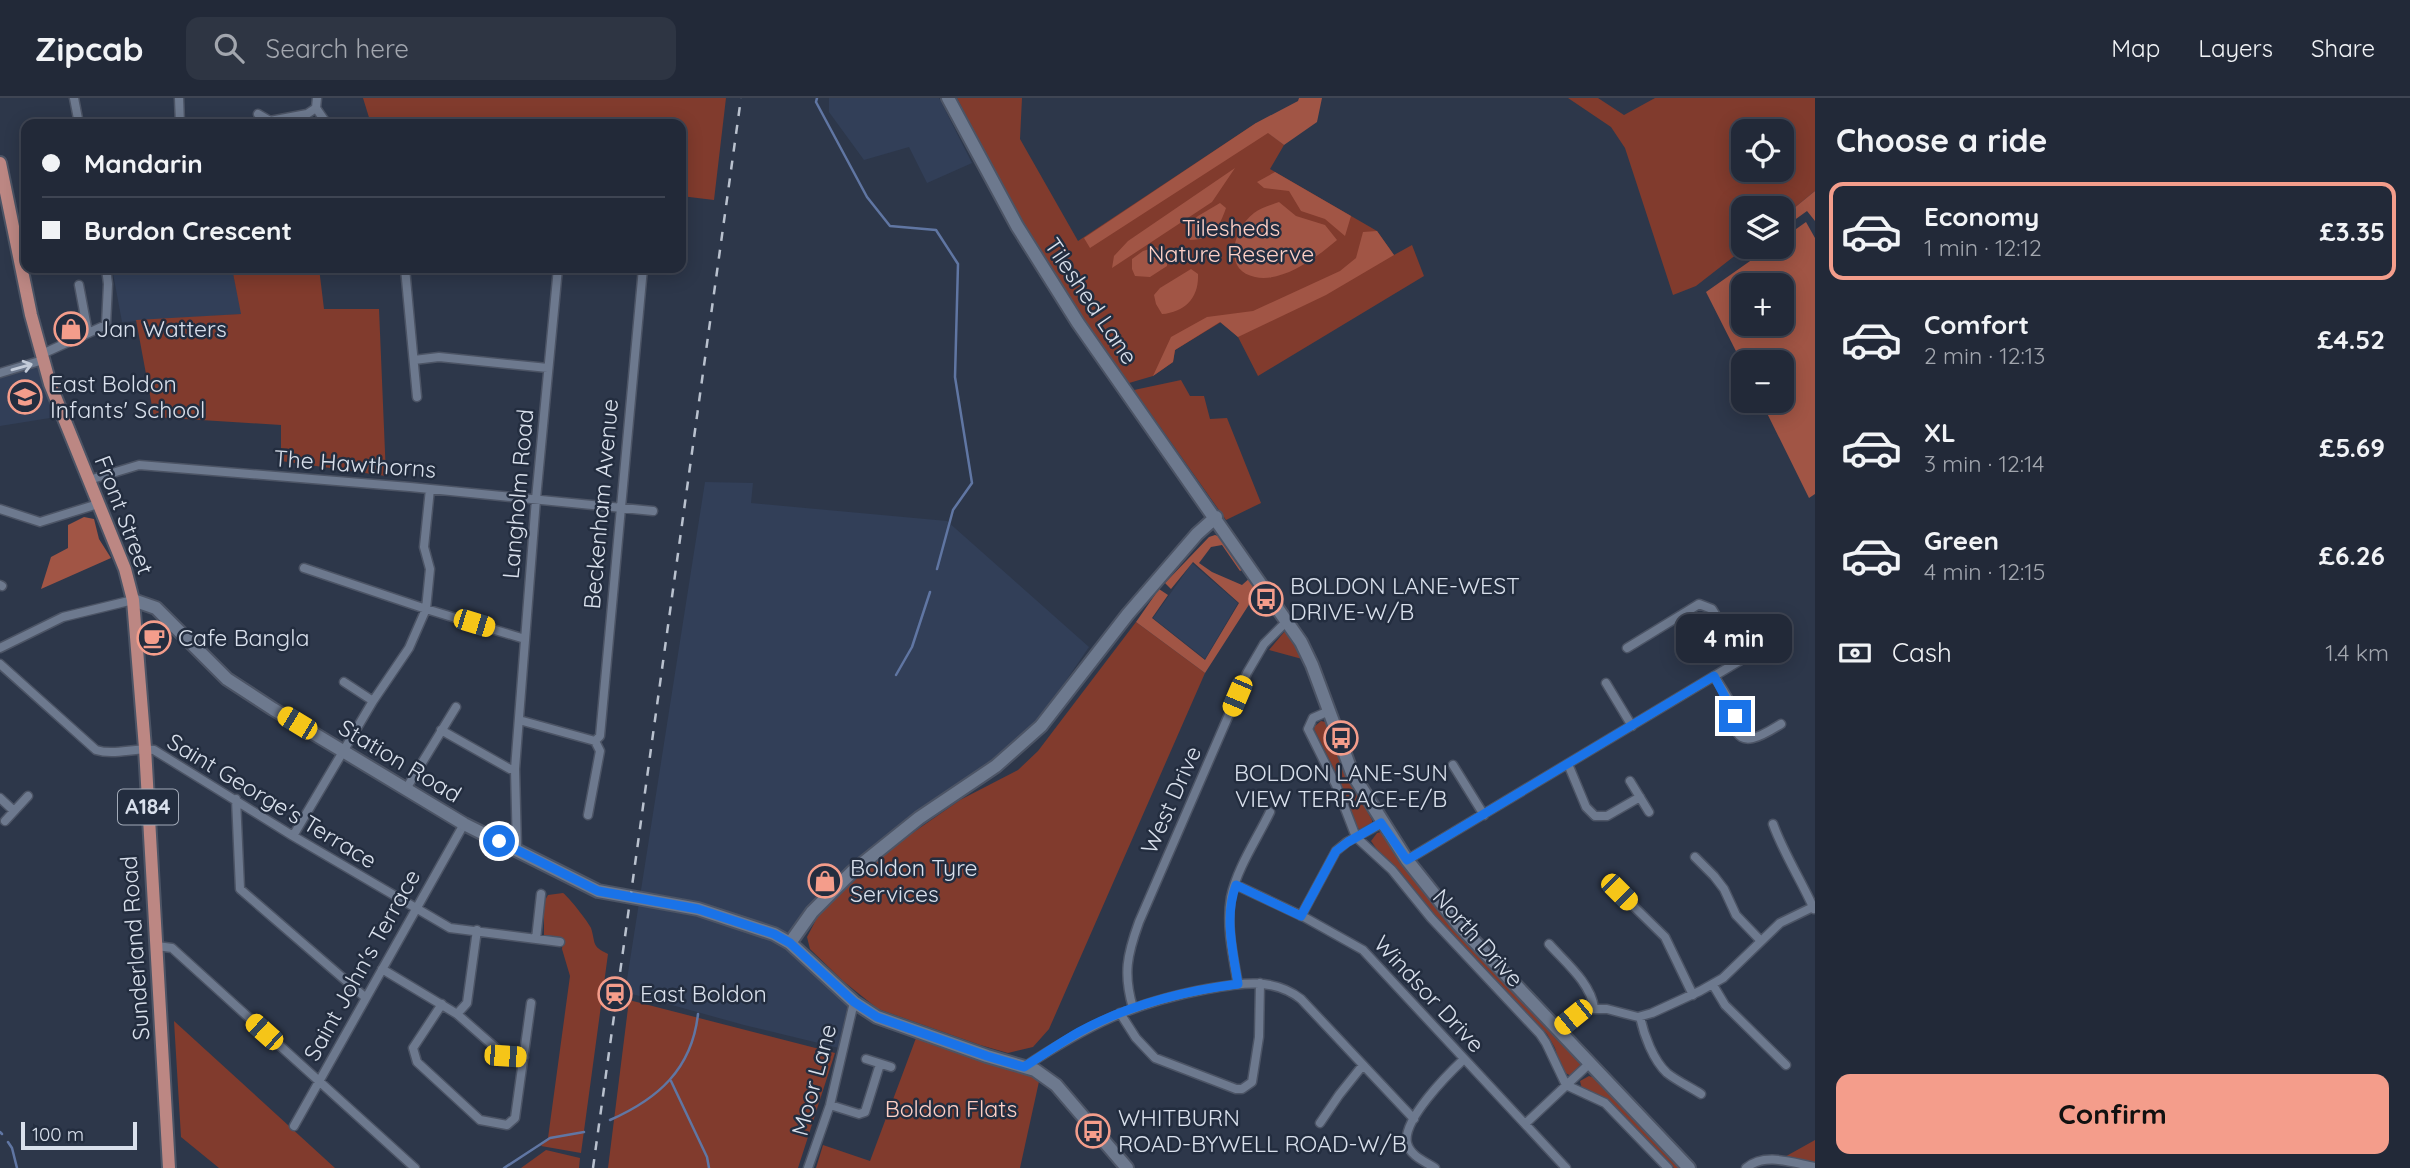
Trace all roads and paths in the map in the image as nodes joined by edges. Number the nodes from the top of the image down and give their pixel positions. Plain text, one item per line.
1 (74, 98) edge
2 (179, 98) edge
3 (948, 98) edge
4 (316, 103) edge
5 (258, 114) dead end
6 (78, 119) edge
7 (180, 119) edge
8 (267, 119) edge
9 (281, 119) edge
10 (324, 119) edge
11 (0, 163) edge
12 (21, 247) edge
13 (25, 273) edge
14 (107, 273) edge
15 (405, 273) edge
16 (558, 273) edge
17 (642, 273) edge
18 (79, 285) dead end
19 (88, 333) junction
20 (43, 357) junction
21 (414, 360) junction
22 (548, 368) junction
23 (0, 373) edge
24 (417, 397) dead end
25 (89, 480) junction
26 (430, 489) junction
27 (536, 499) junction
28 (98, 504) junction
29 (619, 507) junction
30 (0, 509) edge
31 (653, 511) dead end
32 (1216, 517) junction
33 (304, 568) dead end
34 (134, 600) junction
35 (426, 609) junction
36 (1287, 621) junction
37 (525, 639) junction
38 (1766, 646) dead end
39 (0, 648) edge
40 (1627, 648) dead end
41 (1743, 659) junction
42 (0, 664) edge
43 (1714, 676) junction
44 (344, 682) dead end
45 (1606, 683) dead end
46 (373, 701) junction
47 (456, 707) dead end
48 (1329, 711) junction
49 (519, 720) junction
50 (1781, 724) dead end
51 (1632, 726) junction
52 (441, 730) junction
53 (595, 741) junction
54 (145, 748) junction
55 (343, 751) junction
56 (1568, 764) junction
57 (1453, 765) dead end
58 (515, 769) junction
59 (1630, 781) dead end
60 (406, 789) junction
61 (28, 796) dead end
62 (1640, 797) junction
63 (0, 798) edge
64 (236, 799) junction
65 (14, 811) junction
66 (1649, 812) dead end
67 (1270, 813) dead end
68 (587, 815) dead end
69 (1484, 815) junction
70 (5, 821) dead end
71 (1381, 823) junction
72 (464, 824) junction
73 (1773, 824) dead end
74 (293, 836) junction
75 (1356, 837) junction
76 (517, 849) junction
77 (1695, 857) dead end
78 (1407, 860) junction
79 (1236, 885) junction
80 (1619, 892) dead end
81 (541, 894) dead end
82 (415, 909) junction
83 (1814, 910) edge
84 (1301, 916) junction
85 (477, 930) junction
86 (536, 939) junction
87 (1761, 942) junction
88 (560, 943) dead end
89 (790, 943) junction
90 (1549, 944) dead end
91 (157, 946) junction
92 (382, 969) junction
93 (1260, 983) junction
94 (1238, 984) junction
95 (1713, 985) junction
96 (1693, 995) junction
97 (366, 998) junction
98 (854, 1002) junction
99 (531, 1003) dead end
100 (442, 1004) junction
101 (1133, 1008) junction
102 (1594, 1008) junction
103 (1120, 1013) junction
104 (457, 1014) junction
105 (1640, 1017) junction
106 (1558, 1030) junction
107 (524, 1057) junction
108 (866, 1059) dead end
109 (1464, 1059) junction
110 (1590, 1063) junction
111 (880, 1064) junction
112 (1363, 1065) junction
113 (1786, 1065) dead end
114 (891, 1067) dead end
115 (1024, 1067) junction
116 (319, 1082) junction
117 (1566, 1085) junction
118 (1701, 1094) dead end
119 (830, 1105) junction
120 (1414, 1119) junction
121 (1320, 1124) dead end
122 (1525, 1124) junction
123 (294, 1126) dead end
124 (1120, 1165) edge
125 (1815, 1167) edge
126 (169, 1168) edge
127 (415, 1168) edge
128 (808, 1168) edge
129 (1435, 1168) edge
130 (1566, 1168) edge
131 (1668, 1168) edge
132 (1689, 1168) edge
133 (1746, 1168) edge

1 - 6 street
2 - 7 street
3 - 32 street, Tileshed Lane
4 - 9 street
4 - 10 street
5 - 8 street
11 - 12 main road, Front Street / A184
13 - 20 main road, Front Street / A184
14 - 19 street
15 - 21 street
16 - 22 street, Langholm Road
17 - 29 street, Beckenham Avenue
18 - 19 street
19 - 20 street
23 -> 20 street
20 - 25 main road, Front Street / A184
21 - 22 street
21 - 24 street
22 - 27 street, Langholm Road
25 - 26 street, The Hawthorns
25 - 28 main road, Front Street / A184
26 - 27 street, The Hawthorns
26 - 35 street
27 - 29 street, The Hawthorns
27 - 37 street, Langholm Road
28 - 30 street
28 - 34 main road, Front Street / A184
29 - 31 street, The Hawthorns
29 - 53 street, Beckenham Avenue
32 - 36 street, Tileshed Lane
32 - 89 street
33 - 35 street
34 - 39 street
34 - 54 main road, Sunderland Road / A184
34 - 55 street, Station Road
35 - 37 street
35 - 46 street
36 - 48 street, Tileshed Lane
36 - 101 street, West Drive
37 - 49 street, Langholm Road
38 - 41 street
40 - 41 street
41 - 43 street
42 - 54 street
43 - 50 street
43 - 51 street
44 - 46 street
45 - 51 street
46 - 55 street
47 - 52 street
48 - 71 street, Tileshed Lane
48 - 75 street, North Drive
49 - 53 street
49 - 58 street, Langholm Road
51 - 56 street
52 - 58 street
52 - 60 street
53 - 68 street, Beckenham Avenue
54 - 64 street, Saint George's Terrace
54 - 91 main road, Sunderland Road / A184
55 - 60 street, Station Road
55 - 74 street
56 - 62 street
56 - 69 street
57 - 69 street
58 - 76 street, Langholm Road
59 - 62 street
60 - 72 street, Station Road
61 - 65 street
62 - 66 street
63 - 65 street
64 - 74 street, Saint George's Terrace
64 - 97 street
65 - 70 street
67 - 79 street
69 - 78 street
71 - 75 street
71 - 78 street, Tileshed Lane
72 - 76 street, Station Road
72 - 82 street, Saint John's Terrace
73 - 83 street
74 - 82 street, Saint George's Terrace
75 - 84 street
75 - 117 street, North Drive
76 - 89 street, Station Road
77 - 87 street
78 - 106 street, Tileshed Lane
79 - 84 street, Windsor Drive
79 - 94 street
80 - 96 street
81 - 86 street
82 - 85 street, Saint George's Terrace
82 - 92 street, Saint John's Terrace
83 - 87 street
84 - 109 street, Windsor Drive
85 - 86 street, Saint George's Terrace
85 - 104 street
86 - 88 street, Saint George's Terrace
87 - 95 street
89 - 98 street, Station Road
90 - 102 street
91 - 116 street
91 - 126 main road, Sunderland Road / A184
92 - 97 street, Saint John's Terrace
92 - 100 street
93 - 94 street
93 - 103 street
93 - 112 street
94 - 101 street
95 - 96 street
95 - 113 street
96 - 105 street
97 - 116 street, Saint John's Terrace
98 - 115 street, Station Road
98 - 119 street, Moor Lane
99 - 107 street
100 - 104 street
100 - 107 street
101 - 103 street
102 - 105 street
102 - 106 street
103 - 115 street
104 - 107 street
105 - 118 street
106 - 110 street, Tileshed Lane
108 - 111 street
109 - 120 street
109 - 122 street, Windsor Drive
110 - 117 street
110 - 132 street, Tileshed Lane
111 - 114 street
111 - 119 street
112 - 120 street
112 - 121 street
115 - 124 street, Station Road
116 - 123 street, Saint John's Terrace
116 - 127 street
117 - 122 street
117 - 131 street
119 - 128 street, Moor Lane
120 - 129 street
122 - 130 street, Windsor Drive
125 - 133 street

